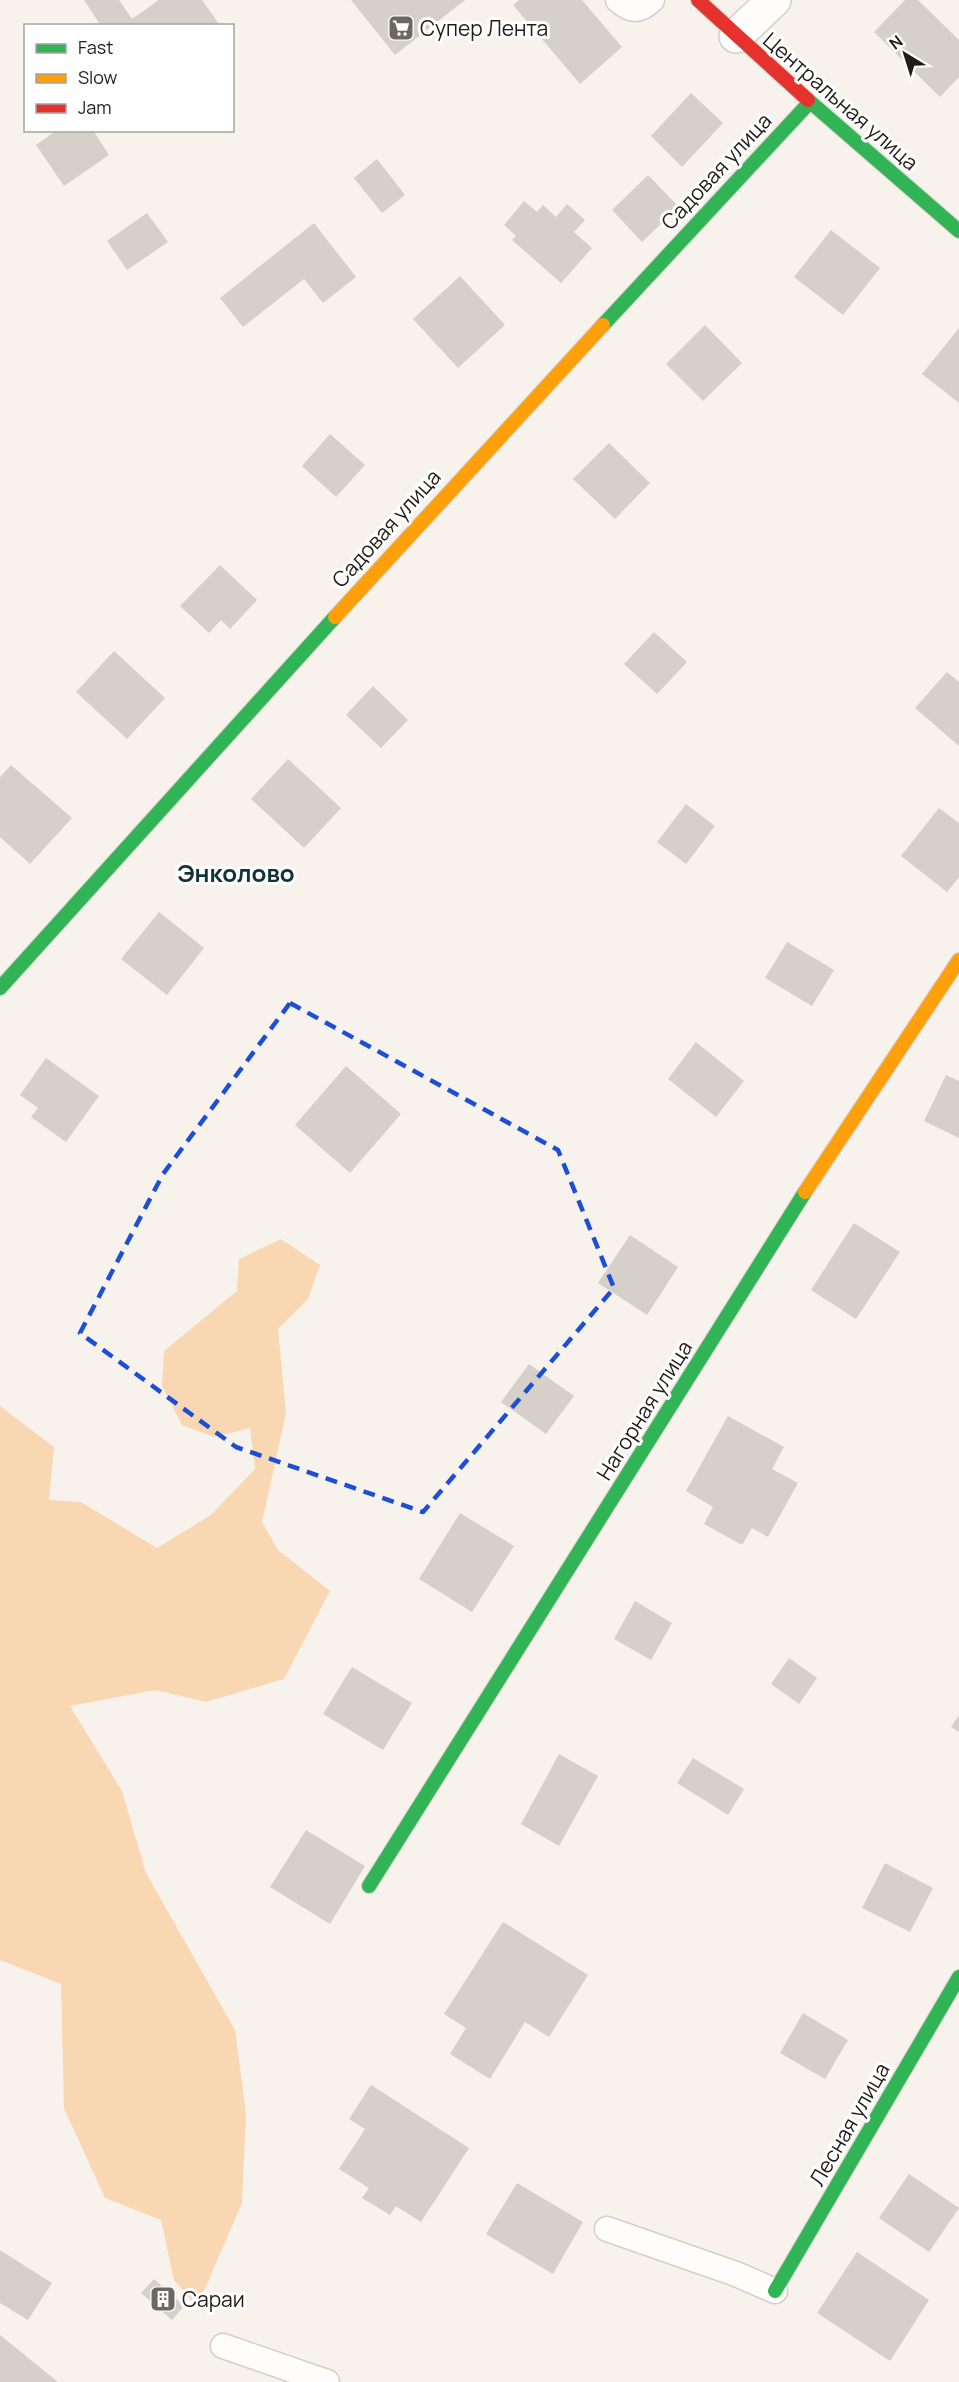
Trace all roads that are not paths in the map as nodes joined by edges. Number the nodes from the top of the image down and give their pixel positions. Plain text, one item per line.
1 (618, 0) edge
2 (652, 0) edge
3 (698, 0) edge
4 (774, 0) edge
5 (736, 36) junction
6 (810, 102) junction
7 (959, 231) edge
8 (959, 960) edge
9 (0, 988) edge
10 (369, 1886) dead end
11 (959, 1977) edge
12 (606, 2229) dead end
13 (775, 2291) joint
14 (223, 2346) dead end
15 (327, 2382) edge

1 - 2 lane
3 - 5 street, Центральная улица
4 - 5 street
5 - 6 street, Центральная улица
6 - 7 street, Центральная улица
6 - 9 street, Садовая улица
8 - 10 street, Нагорная улица
11 - 13 street, Лесная улица
12 - 13 lane
14 - 15 lane

